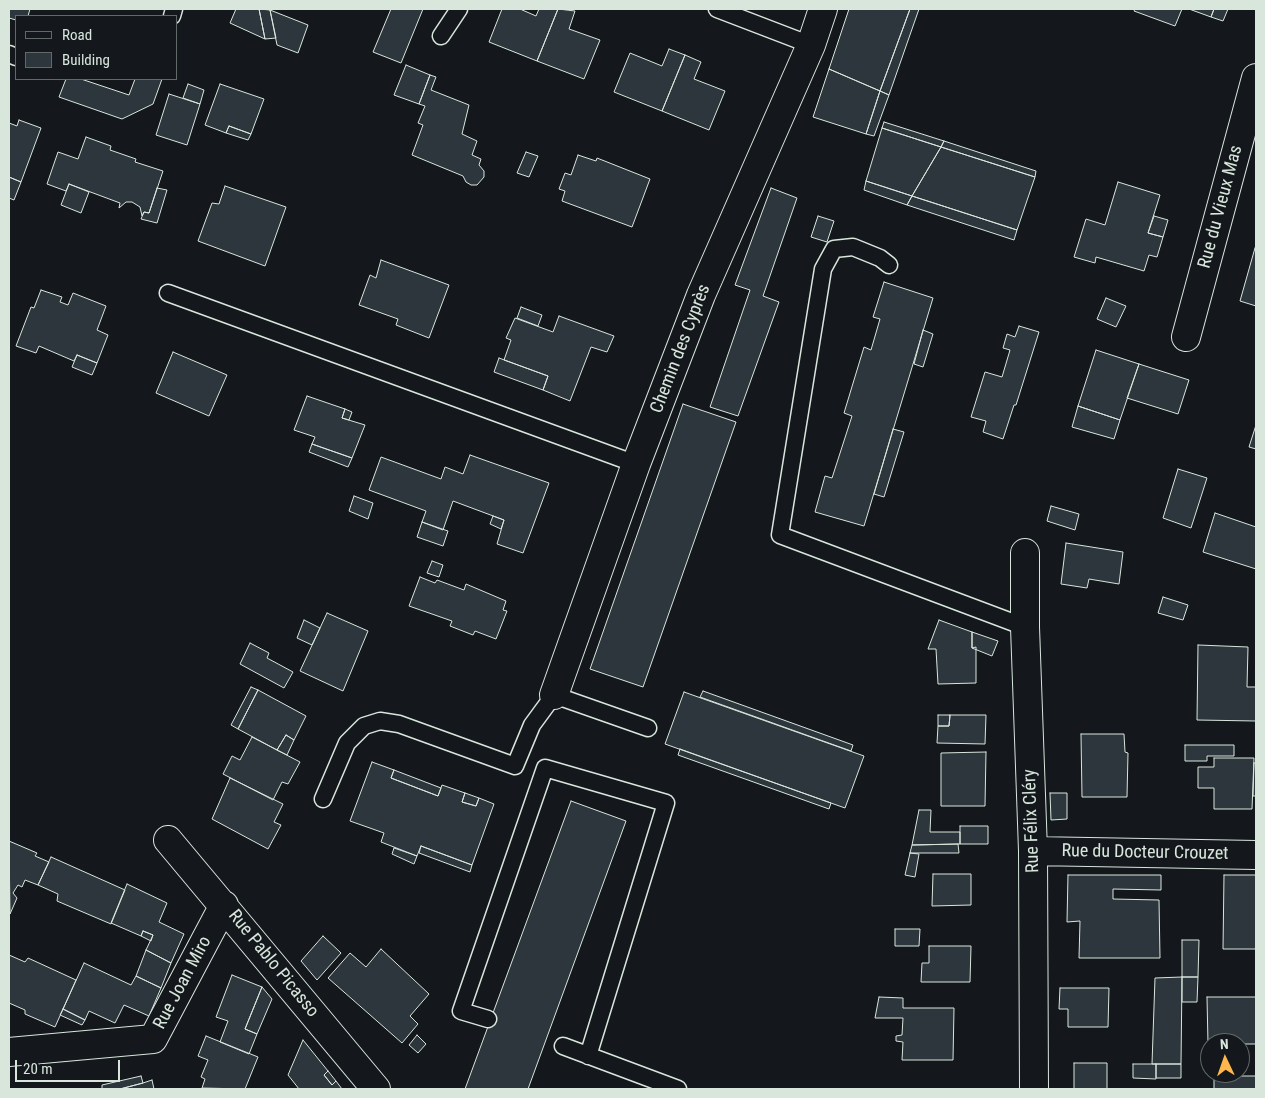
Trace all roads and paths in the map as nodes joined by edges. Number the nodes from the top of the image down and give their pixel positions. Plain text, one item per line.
1 (459, 9) edge
2 (717, 9) edge
3 (823, 9) edge
4 (441, 36) dead end
5 (811, 45) junction
6 (1256, 78) edge
7 (889, 265) dead end
8 (168, 293) dead end
9 (1186, 337) dead end
10 (636, 464) junction
11 (1025, 553) dead end
12 (1024, 627) junction
13 (554, 695) junction
14 (648, 728) dead end
15 (323, 799) dead end
16 (168, 840) dead end
17 (1033, 851) junction
18 (1256, 856) edge
19 (224, 905) junction
20 (488, 1019) dead end
21 (563, 1046) dead end
22 (9, 1052) edge
23 (588, 1056) junction
24 (376, 1089) edge
25 (678, 1089) edge
26 (1034, 1089) edge

1 - 4 lane
2 - 5 lane
3 - 5 street, Chemin des Cyprès
5 - 10 street, Chemin des Cyprès
6 - 9 street, Rue du Vieux Mas
7 - 12 lane
8 - 10 lane
10 - 13 street, Chemin des Cyprès
11 - 12 street, Rue Félix Cléry
12 - 17 street, Rue Félix Cléry
13 - 14 lane
13 - 15 lane
16 - 19 street, Rue Pablo Picasso
17 - 18 street, Rue du Docteur Crouzet
17 - 26 street, Rue Félix Cléry
19 - 22 street, Rue Joan Miro
19 - 24 street, Rue Pablo Picasso
20 - 23 lane
21 - 23 lane
23 - 25 lane

